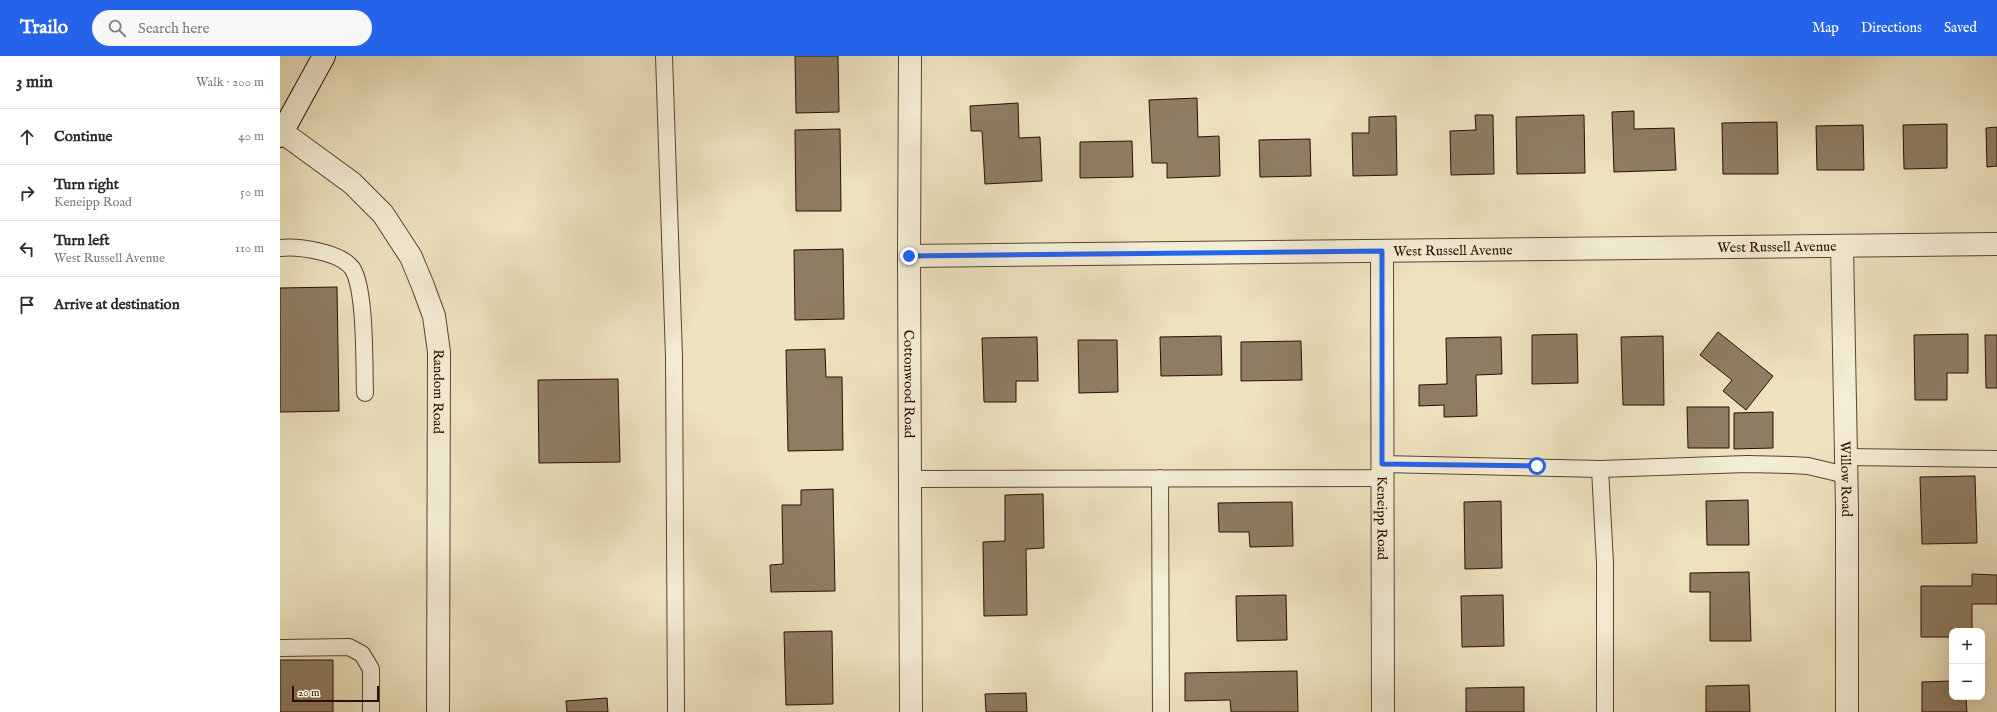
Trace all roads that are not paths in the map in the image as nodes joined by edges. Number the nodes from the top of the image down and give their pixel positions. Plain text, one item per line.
1 (324, 56) edge
2 (664, 56) edge
3 (910, 56) edge
4 (281, 134) edge
5 (1997, 244) edge
6 (1842, 246) junction
7 (280, 248) edge
8 (1382, 251) junction
9 (909, 256) junction
10 (365, 393) dead end
11 (1997, 459) edge
12 (1846, 466) junction
13 (1600, 469) junction
14 (1382, 471) junction
15 (1160, 478) junction
16 (910, 479) junction
17 (280, 648) edge
18 (371, 712) edge
19 (438, 712) edge
20 (676, 712) edge
21 (911, 712) edge
22 (1161, 712) edge
23 (1383, 712) edge
24 (1605, 712) edge
25 (1847, 712) edge

1 - 4 street
2 - 20 lane
3 - 9 street, Cottonwood Road
4 - 19 street, Random Road
5 - 6 street, West Russell Avenue
6 - 8 street, West Russell Avenue
6 - 12 street, Willow Road
7 - 10 lane
8 - 9 street, West Russell Avenue
8 - 14 street, Keneipp Road
9 - 16 street, Cottonwood Road
11 - 12 lane
12 - 13 lane
12 - 25 street, Willow Road
13 - 14 lane
13 - 24 lane
14 - 15 lane
14 - 23 street, Keneipp Road
15 - 16 lane
15 - 22 lane
16 - 21 street, Cottonwood Road
17 - 18 lane

